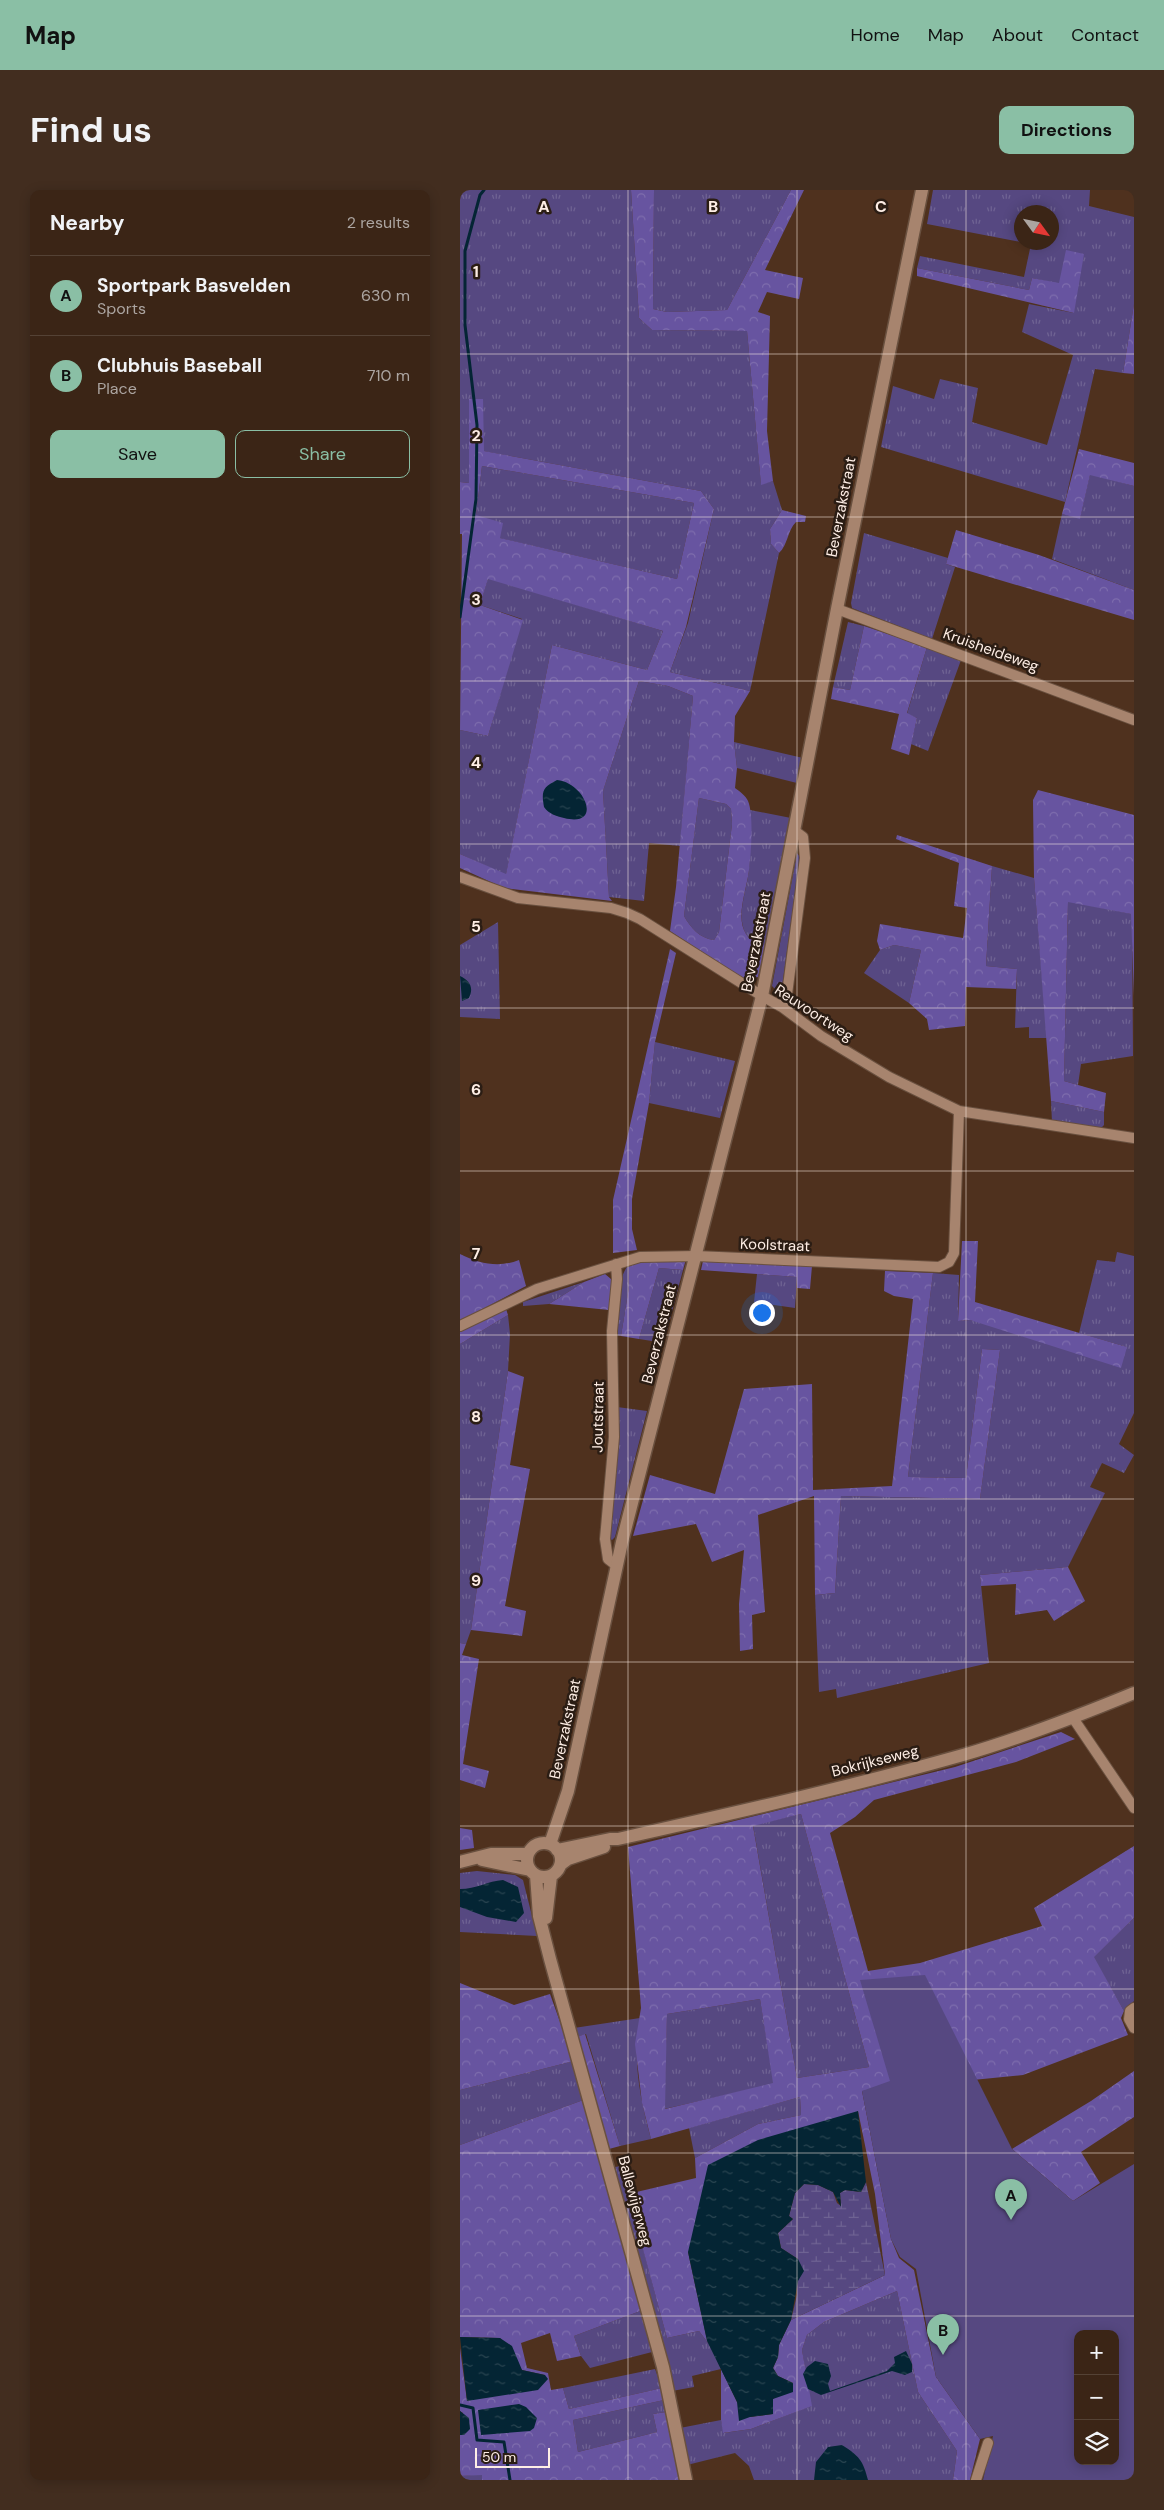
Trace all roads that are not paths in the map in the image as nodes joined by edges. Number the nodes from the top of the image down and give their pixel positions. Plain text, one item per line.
1 (922, 190) edge
2 (837, 609) junction
3 (1134, 720) edge
4 (795, 831) junction
5 (460, 876) edge
6 (762, 996) junction
7 (782, 1006) junction
8 (959, 1111) junction
9 (1134, 1138) edge
10 (696, 1256) junction
11 (616, 1264) junction
12 (460, 1326) edge
13 (617, 1566) junction
14 (1134, 1693) edge
15 (1073, 1718) junction
16 (1134, 1808) edge
17 (618, 1839) junction
18 (554, 1847) junction
19 (528, 1854) junction
20 (477, 1859) junction
21 (460, 1862) edge
22 (560, 1865) junction
23 (533, 1872) junction
24 (551, 1876) junction
25 (544, 1933) junction
26 (1134, 2008) edge
27 (1134, 2028) edge
28 (988, 2443) dead end
29 (686, 2480) edge
30 (976, 2480) edge

1 - 2 street, Beverzakstraat
2 - 3 street, Kruisheideweg
2 - 4 street, Beverzakstraat
4 - 6 street, Beverzakstraat
4 - 7 street
5 - 6 street, Reuvoortweg
6 - 7 street, Reuvoortweg
6 - 10 street, Beverzakstraat
7 - 8 street, Reuvoortweg
8 - 9 street, Reuvoortweg
8 - 10 street, Koolstraat
10 - 11 street, Koolstraat
10 - 13 street, Beverzakstraat
11 - 12 street, Koolstraat
11 - 13 street, Joutstraat
13 - 18 street, Beverzakstraat
14 - 15 street, Bokrijkseweg
15 - 16 street
15 - 17 street, Bokrijkseweg
17 - 18 street, Bokrijkseweg
17 - 22 street, Bokrijkseweg
18 - 19 street, Bokrijkseweg
18 - 22 street
19 - 20 street, Bokrijkseweg
19 - 23 street
20 - 21 street, Bokrijkseweg
20 - 23 street, Bokrijkseweg
22 - 24 street, Bokrijkseweg
23 - 24 street, Bokrijkseweg
23 - 25 street, Ballewijerweg
24 - 25 street, Ballewijerweg
25 - 29 street, Ballewijerweg
26 - 27 street
28 - 30 street

